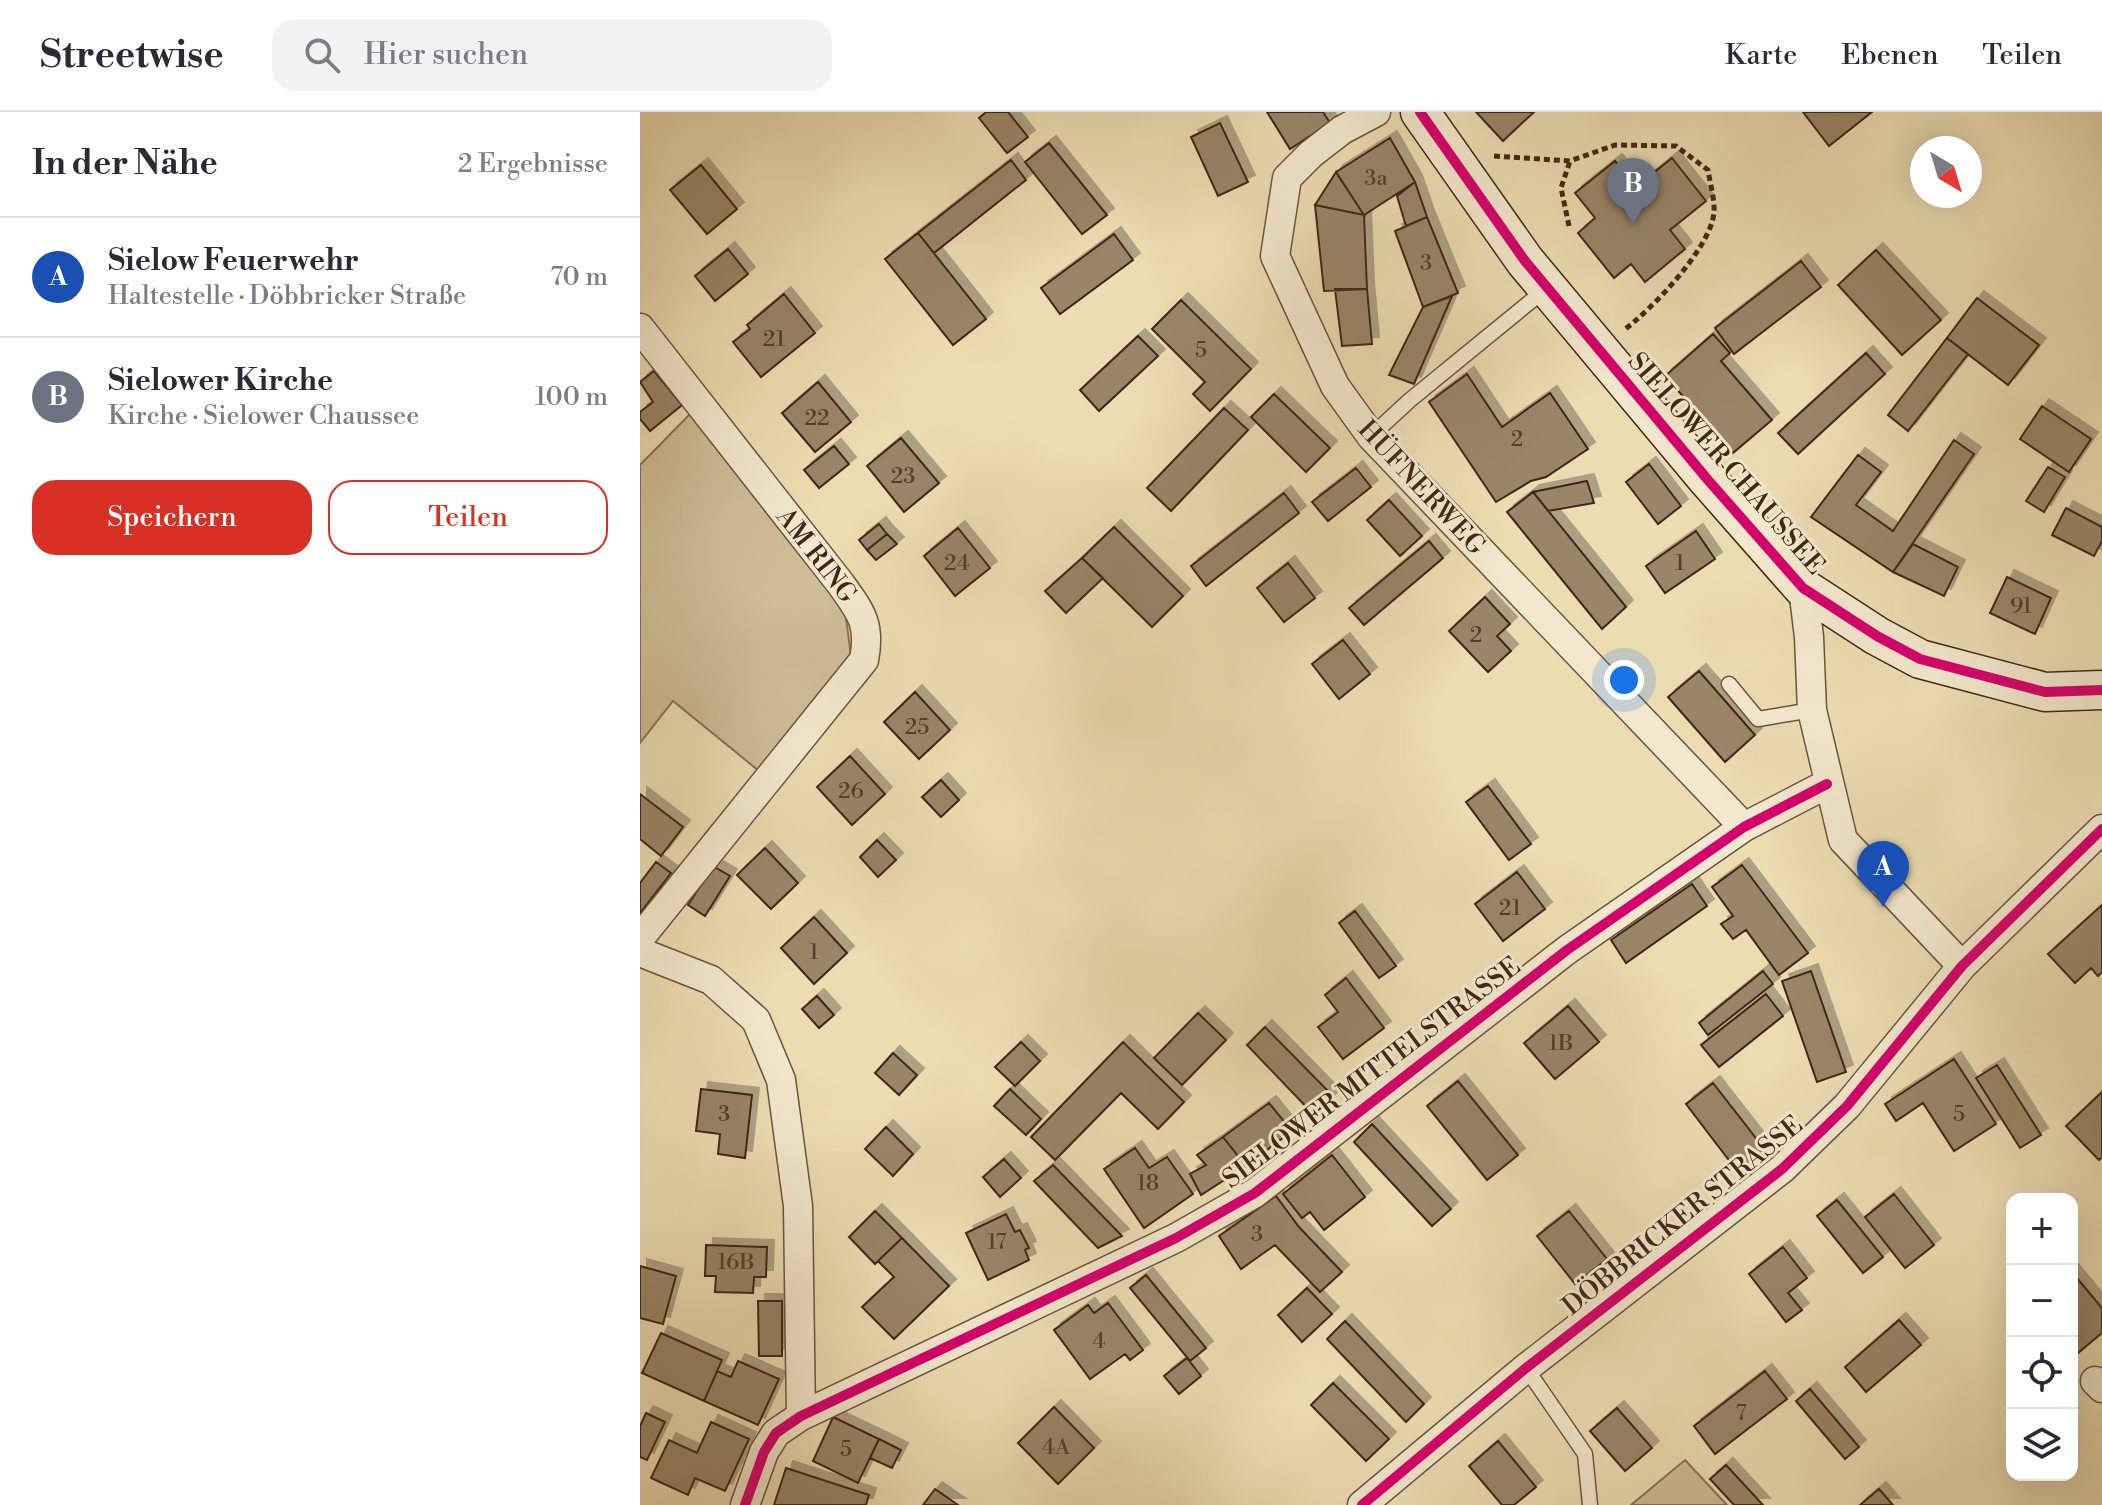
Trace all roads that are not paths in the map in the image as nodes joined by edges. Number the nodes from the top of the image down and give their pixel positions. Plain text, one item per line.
1 (1376, 112) edge
2 (1420, 112) edge
3 (1548, 288) junction
4 (640, 328) edge
5 (1371, 436) junction
6 (1803, 588) junction
7 (1729, 684) dead end
8 (2102, 690) edge
9 (1812, 710) junction
10 (1827, 784) junction
11 (1744, 827) junction
12 (2102, 829) edge
13 (640, 938) edge
14 (640, 952) edge
15 (1962, 966) junction
16 (1526, 1368) junction
17 (801, 1416) junction
18 (745, 1505) edge
19 (1362, 1505) edge
20 (1590, 1505) edge

1 - 5 street, HÜFNERWEG
2 - 3 main road, SIELOWER CHAUSSEE
3 - 5 lane
3 - 6 main road, SIELOWER CHAUSSEE
4 - 13 street, AM RING
5 - 11 street, HÜFNERWEG
6 - 8 main road, SIELOWER CHAUSSEE
6 - 9 street
7 - 9 lane
9 - 10 street
10 - 11 street, SIELOWER MITTELSTRASSE
10 - 15 street
11 - 17 street, SIELOWER MITTELSTRASSE
12 - 15 street, DÖBBRICKER STRASSE
14 - 17 street
15 - 16 street, DÖBBRICKER STRASSE
16 - 19 street, DÖBBRICKER STRASSE
16 - 20 lane
17 - 18 street, SIELOWER MITTELSTRASSE

